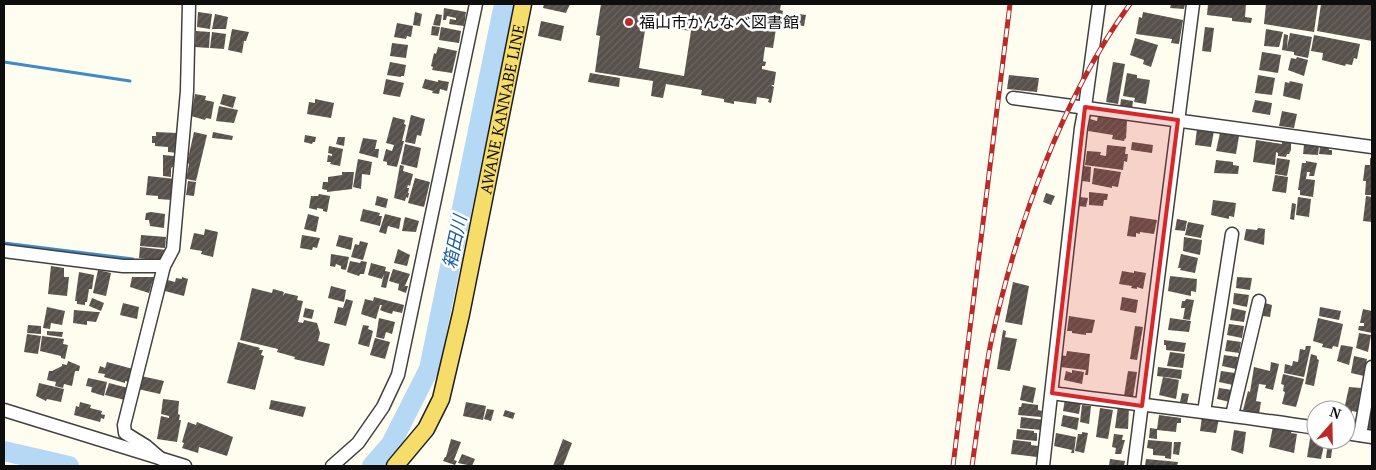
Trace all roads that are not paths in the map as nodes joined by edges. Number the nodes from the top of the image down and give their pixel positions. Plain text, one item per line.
1 (190, 4) edge
2 (476, 4) edge
3 (523, 4) edge
4 (1098, 4) edge
5 (1193, 4) edge
6 (1013, 98) dead end
7 (1086, 107) junction
8 (1178, 120) junction
9 (1372, 147) edge
10 (1232, 234) dead end
11 (4, 251) edge
12 (164, 266) junction
13 (1259, 301) dead end
14 (1372, 367) edge
15 (1052, 393) junction
16 (1142, 406) junction
17 (4, 410) edge
18 (1204, 412) junction
19 (1232, 415) junction
20 (1306, 426) edge
21 (1366, 436) edge
22 (161, 458) junction
23 (184, 466) edge
24 (332, 466) edge
25 (395, 466) edge
26 (1043, 466) edge
27 (1134, 466) edge

1 - 12 street
2 - 24 street
3 - 25 main road, AWANE KANNABE LINE
4 - 7 street
5 - 8 street
6 - 7 street
7 - 8 street
7 - 15 street
8 - 9 street
8 - 16 street
10 - 18 street
11 - 12 street
12 - 22 street
13 - 19 street
14 - 21 street
15 - 16 street
15 - 26 street
16 - 18 street
16 - 27 street
17 - 22 street
18 - 19 street
19 - 20 street
22 - 23 street

